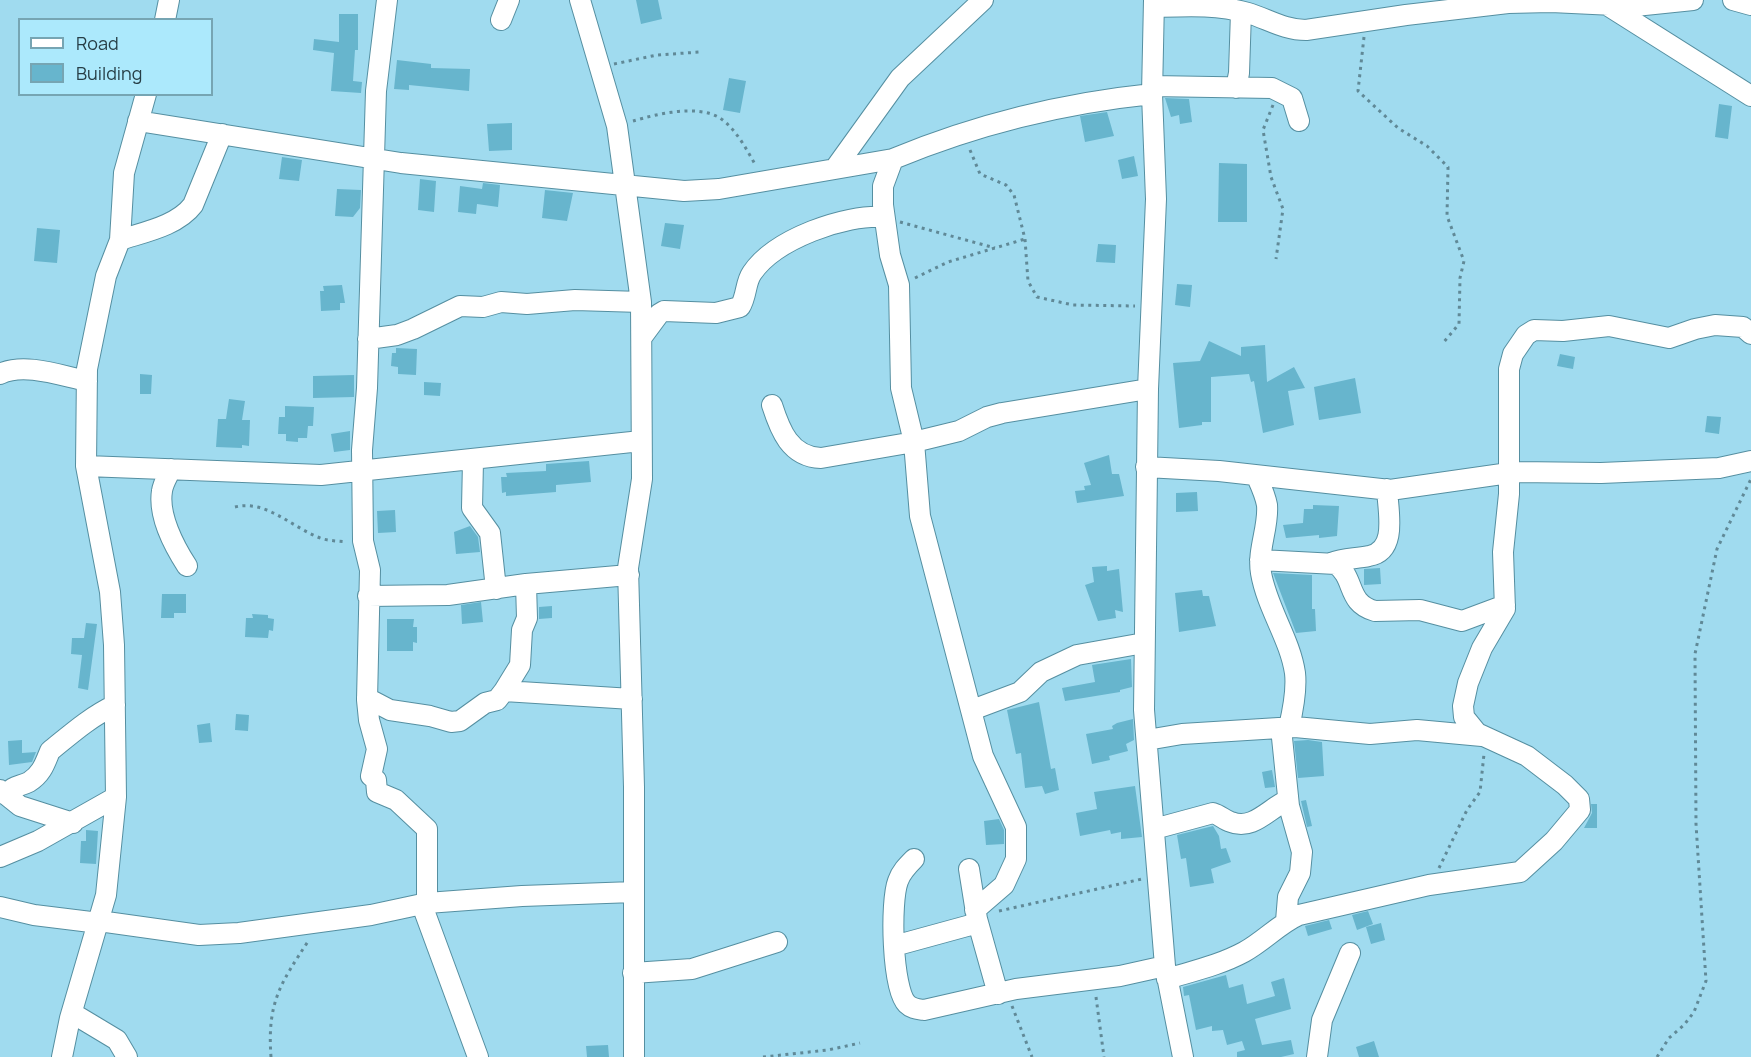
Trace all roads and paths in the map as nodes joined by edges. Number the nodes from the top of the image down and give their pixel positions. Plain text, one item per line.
1 (169, 0) edge
2 (387, 0) edge
3 (509, 0) edge
4 (580, 0) edge
5 (983, 0) edge
6 (1693, 0) edge
7 (1733, 0) edge
8 (1154, 4) edge
9 (1605, 4) junction
10 (1751, 5) edge
11 (1247, 8) edge
12 (165, 18) edge
13 (501, 20) dead end
14 (1366, 21) junction
15 (700, 52) dead end
16 (601, 68) junction
17 (1236, 88) junction
18 (1152, 90) junction
19 (1281, 90) junction
20 (145, 96) edge
21 (1751, 96) edge
22 (138, 121) junction
23 (1299, 121) dead end
24 (617, 126) junction
25 (222, 134) junction
26 (964, 134) junction
27 (375, 159) junction
28 (893, 159) junction
29 (836, 167) junction
30 (763, 182) junction
31 (627, 185) junction
32 (884, 217) junction
33 (1025, 239) junction
34 (120, 240) junction
35 (997, 248) junction
36 (1276, 259) dead end
37 (899, 285) junction
38 (641, 302) junction
39 (1152, 306) junction
40 (1751, 334) edge
41 (642, 337) junction
42 (368, 339) junction
43 (1443, 343) dead end
44 (0, 374) edge
45 (87, 381) junction
46 (1148, 388) junction
47 (772, 405) dead end
48 (641, 441) junction
49 (914, 442) junction
50 (473, 461) junction
51 (1751, 461) edge
52 (86, 466) junction
53 (1146, 467) junction
54 (171, 469) junction
55 (373, 469) junction
56 (1508, 473) junction
57 (1256, 475) junction
58 (1751, 479) edge
59 (1388, 489) junction
60 (235, 507) dead end
61 (363, 546) junction
62 (1260, 560) junction
63 (1331, 563) junction
64 (187, 566) dead end
65 (628, 575) junction
66 (526, 584) junction
67 (496, 589) junction
68 (368, 596) junction
69 (1505, 604) junction
70 (1144, 643) junction
71 (504, 692) junction
72 (368, 698) junction
73 (632, 699) junction
74 (115, 705) junction
75 (972, 710) junction
76 (1285, 727) junction
77 (1483, 736) junction
78 (1147, 740) junction
79 (3, 793) edge
80 (116, 797) junction
81 (1288, 800) junction
82 (73, 823) junction
83 (1154, 829) junction
84 (0, 856) edge
85 (914, 859) dead end
86 (969, 869) dead end
87 (1158, 875) junction
88 (1429, 885) junction
89 (634, 892) junction
90 (424, 904) junction
91 (0, 907) edge
92 (977, 917) junction
93 (1287, 921) junction
94 (99, 922) junction
95 (320, 923) junction
96 (777, 942) dead end
97 (894, 946) junction
98 (1350, 953) dead end
99 (1166, 972) junction
100 (633, 973) junction
101 (1095, 979) junction
102 (1001, 993) junction
103 (72, 1013) junction
104 (860, 1043) dead end
105 (62, 1057) edge
106 (127, 1057) edge
107 (271, 1057) edge
108 (478, 1057) edge
109 (634, 1057) edge
110 (763, 1057) edge
111 (1032, 1057) edge
112 (1104, 1057) edge
113 (1183, 1057) edge
114 (1317, 1057) edge
115 (1656, 1057) edge

1 - 12 street
2 - 27 street
3 - 13 street
4 - 16 street
5 - 29 street
6 - 9 street
7 - 10 street
8 - 11 street
8 - 18 street
9 - 14 street
9 - 21 street
11 - 14 street
11 - 17 street
14 - 43 path
15 - 16 path
16 - 24 street
17 - 18 street
17 - 19 street
18 - 26 street
18 - 39 street
19 - 23 street
19 - 36 path
20 - 22 street
22 - 25 street
22 - 34 street
24 - 30 path
24 - 31 street
25 - 27 street
25 - 34 street
26 - 28 street
26 - 33 path
27 - 31 street
27 - 42 street
28 - 29 street
28 - 32 street
29 - 30 street
30 - 31 street
31 - 38 street
32 - 35 path
32 - 37 street
32 - 41 street
33 - 35 path
33 - 39 path
34 - 45 street
35 - 37 path
37 - 49 street
38 - 41 street
38 - 42 street
39 - 46 street
40 - 56 street
41 - 48 street
42 - 55 street
44 - 45 street
45 - 52 street
46 - 49 street
46 - 53 street
47 - 49 street
48 - 50 street
48 - 65 street
49 - 75 street
50 - 55 street
50 - 67 street
51 - 56 street
52 - 54 street
52 - 74 street
53 - 57 street
53 - 70 street
54 - 55 street
54 - 64 street
55 - 61 street
56 - 59 street
56 - 69 street
57 - 59 street
57 - 62 street
58 - 115 path
59 - 63 street
60 - 61 path
61 - 68 street
62 - 63 street
62 - 76 street
63 - 69 street
65 - 66 street
65 - 73 street
66 - 67 street
66 - 71 street
67 - 68 street
68 - 72 street
69 - 77 street
70 - 75 street
70 - 78 street
71 - 72 street
71 - 73 street
72 - 90 street
73 - 89 street
74 - 79 street
74 - 80 street
75 - 92 street
76 - 77 street
76 - 78 street
76 - 81 street
77 - 88 path
77 - 88 street
78 - 83 street
79 - 82 street
80 - 82 street
80 - 94 street
81 - 83 street
81 - 93 street
82 - 84 street
83 - 87 street
85 - 97 street
86 - 92 street
87 - 92 path
87 - 99 street
88 - 93 street
89 - 90 street
89 - 100 street
90 - 95 street
90 - 108 street
91 - 94 street
92 - 97 street
92 - 102 street
93 - 99 street
94 - 95 street
94 - 103 street
95 - 107 path
96 - 100 street
97 - 102 street
98 - 114 street
99 - 101 street
99 - 113 street
100 - 109 street
101 - 102 street
101 - 112 path
102 - 111 path
103 - 105 street
103 - 106 street
104 - 110 path

